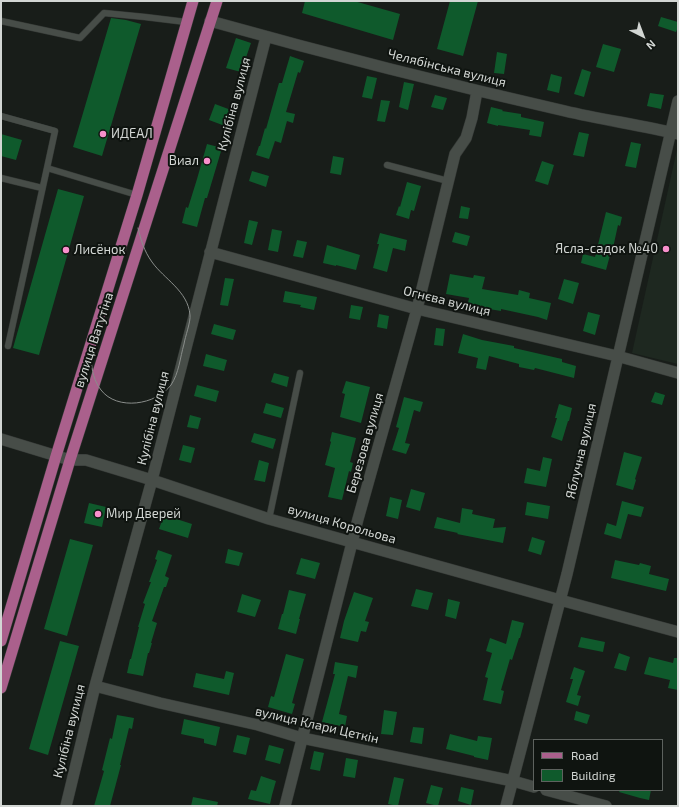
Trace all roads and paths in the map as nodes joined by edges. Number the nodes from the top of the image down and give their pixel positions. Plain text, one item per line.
1 (193, 1) edge
2 (217, 1) edge
3 (1, 21) edge
4 (210, 21) junction
5 (186, 22) junction
6 (266, 37) junction
7 (477, 91) junction
8 (678, 101) edge
9 (1, 116) edge
10 (674, 133) edge
11 (387, 165) dead end
12 (47, 168) junction
13 (1, 178) edge
14 (448, 181) junction
15 (42, 188) junction
16 (137, 194) junction
17 (210, 252) junction
18 (417, 309) junction
19 (8, 346) dead end
20 (617, 356) junction
21 (678, 372) edge
22 (300, 373) dead end
23 (1, 439) edge
24 (56, 456) junction
25 (70, 460) junction
26 (152, 480) junction
27 (270, 519) junction
28 (352, 542) junction
29 (560, 600) junction
30 (678, 632) edge
31 (1, 641) edge
32 (95, 686) junction
33 (1, 688) edge
34 (302, 738) junction
35 (513, 781) junction
36 (533, 787) edge
37 (550, 791) edge
38 (66, 806) edge
39 (285, 806) edge
40 (506, 806) edge
41 (606, 806) edge

1 - 5 main road, вулиця Ватутіна
2 - 4 main road, вулиця Ватутіна
3 - 5 lane
4 - 6 street, Челябінська вулиця
4 - 25 main road, вулиця Ватутіна
5 - 16 main road, вулиця Ватутіна
6 - 7 street, Челябінська вулиця
6 - 17 street, Кулібіна вулиця
7 - 10 street, Челябінська вулиця
7 - 14 street, Березова вулиця
8 - 10 street, Яблучна вулиця
9 - 12 lane
10 - 20 street, Яблучна вулиця
11 - 14 lane
12 - 15 lane
12 - 16 lane
13 - 15 lane
14 - 18 street, Березова вулиця
15 - 19 lane
16 - 24 main road, вулиця Ватутіна
17 - 18 street, Огнєва вулиця
17 - 26 street, Кулібіна вулиця
18 - 20 street, Огнєва вулиця
18 - 28 street, Березова вулиця
20 - 21 street, Огнєва вулиця
20 - 29 street, Яблучна вулиця
22 - 27 lane
23 - 24 street, вулиця Корольова
24 - 25 street, вулиця Корольова
24 - 31 main road, вулиця Ватутіна
25 - 26 street, вулиця Корольова
25 - 33 main road, вулиця Ватутіна
26 - 27 street, вулиця Корольова
26 - 32 street, Кулібіна вулиця
27 - 28 street, вулиця Корольова
28 - 29 street, вулиця Корольова
28 - 34 street, Березова вулиця
29 - 30 street, вулиця Корольова
29 - 35 street, Яблучна вулиця
32 - 34 street, вулиця Клари Цеткін
32 - 38 street, Кулібіна вулиця
34 - 35 street, вулиця Клари Цеткін
34 - 39 street, Березова вулиця
35 - 36 street, вулиця Клари Цеткін
35 - 40 street, Яблучна вулиця
37 - 41 street

